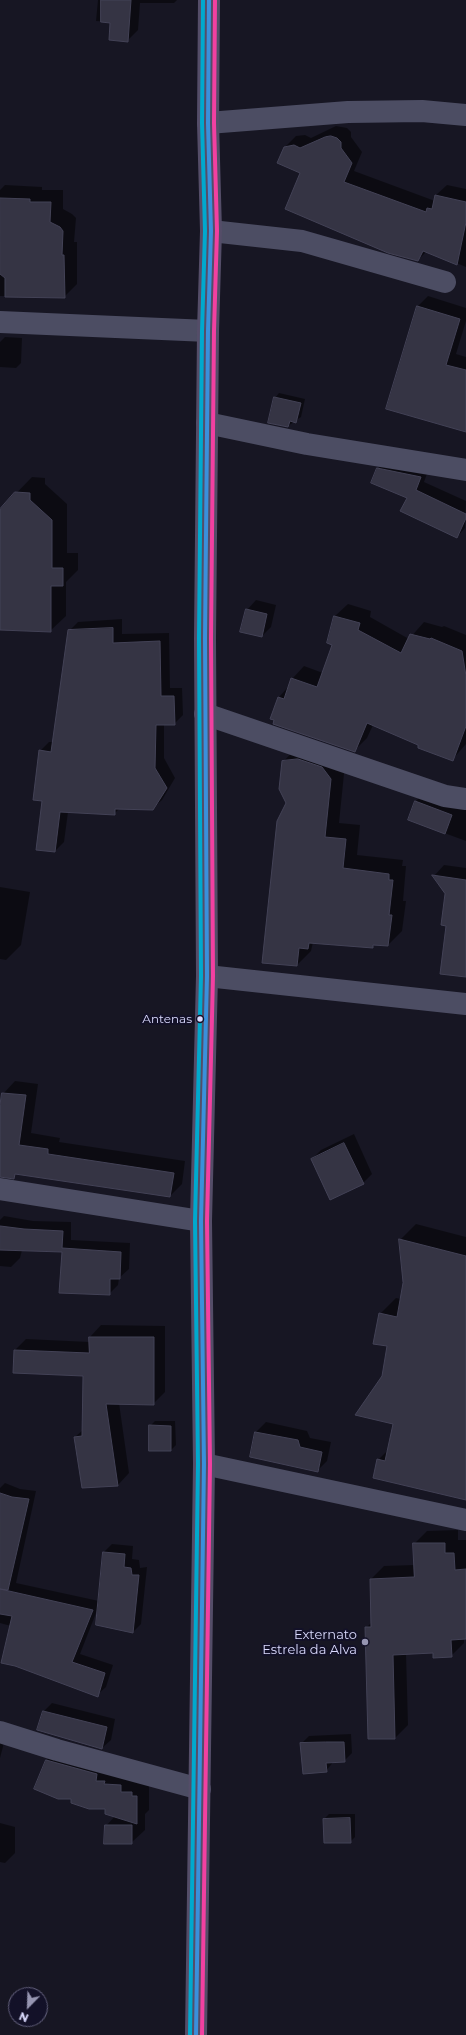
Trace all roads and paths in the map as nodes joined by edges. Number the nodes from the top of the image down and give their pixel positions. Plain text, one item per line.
1 (209, 0) edge
2 (466, 115) edge
3 (208, 123) junction
4 (211, 231) junction
5 (444, 282) dead end
6 (0, 322) edge
7 (208, 331) junction
8 (207, 423) junction
9 (466, 470) edge
10 (205, 714) junction
11 (466, 799) edge
12 (206, 976) junction
13 (466, 1004) edge
14 (0, 1189) edge
15 (201, 1221) junction
16 (204, 1464) junction
17 (466, 1520) edge
18 (0, 1732) edge
19 (200, 1789) junction
20 (196, 2035) edge

1 - 3 main road
2 - 3 street
3 - 4 main road
4 - 5 street
4 - 7 main road
6 - 7 street
7 - 8 main road
8 - 9 street
8 - 10 main road
10 - 11 street
10 - 12 main road
12 - 13 street
12 - 15 main road
14 - 15 street
15 - 16 main road
16 - 17 street
16 - 19 main road
18 - 19 street
19 - 20 main road

